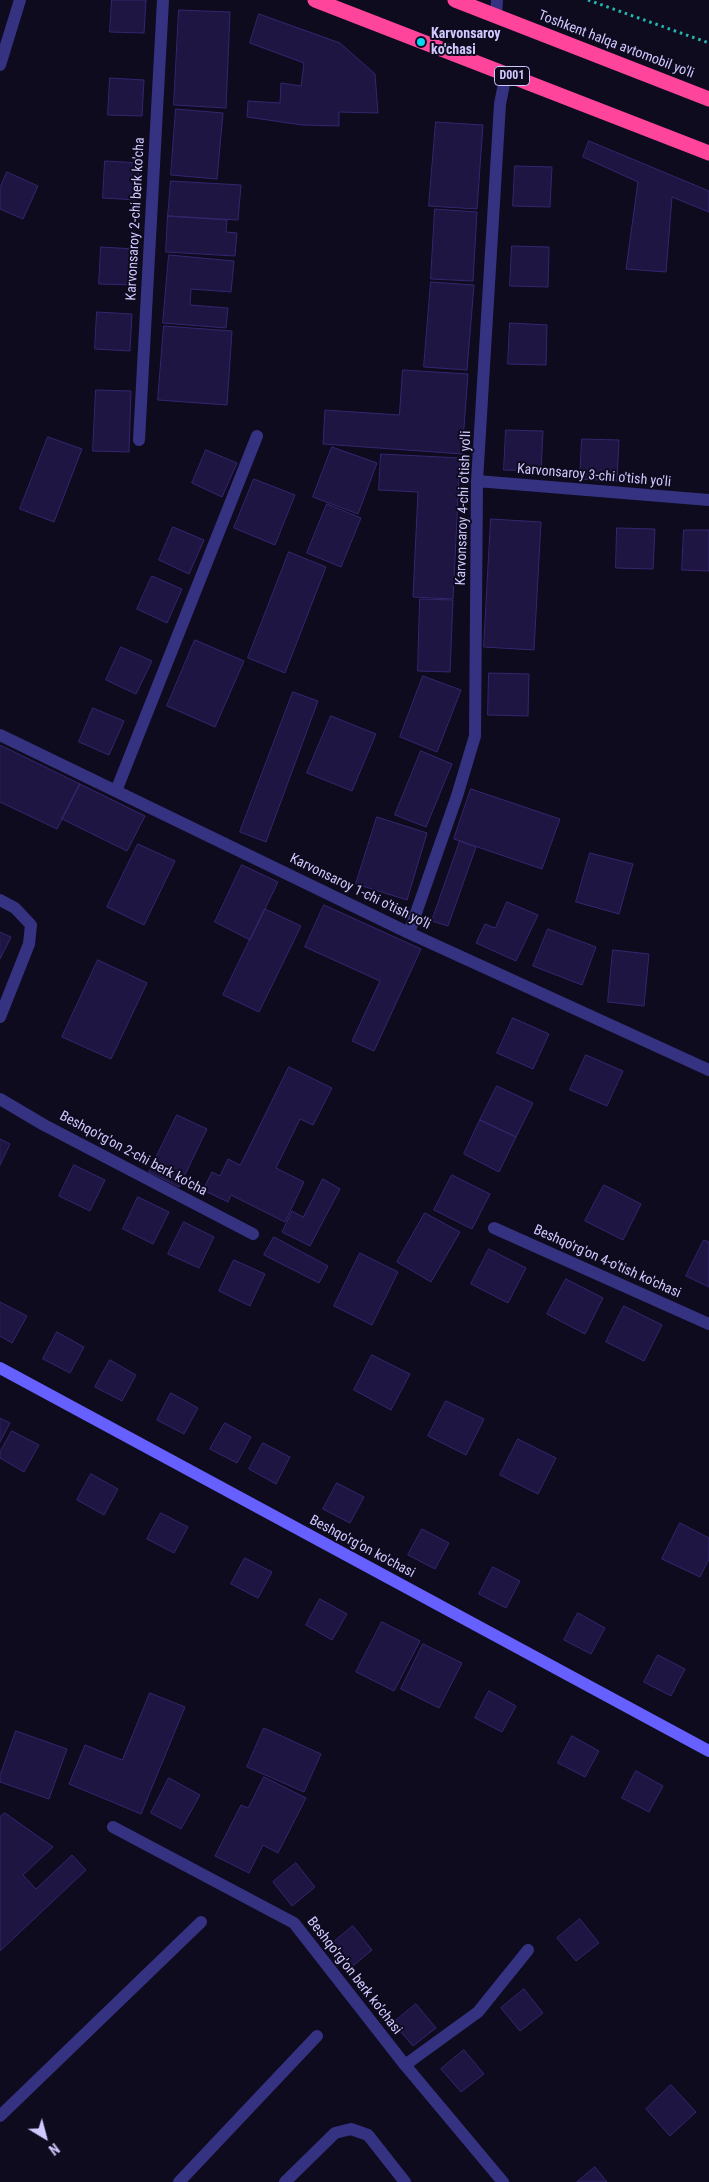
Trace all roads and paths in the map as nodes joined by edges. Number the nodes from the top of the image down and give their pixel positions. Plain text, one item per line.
1 (20, 0) edge
2 (163, 0) edge
3 (315, 0) edge
4 (455, 0) edge
5 (497, 0) edge
6 (588, 0) edge
7 (496, 16) junction
8 (709, 43) edge
9 (0, 65) edge
10 (506, 74) junction
11 (709, 99) edge
12 (709, 153) edge
13 (257, 436) dead end
14 (139, 440) dead end
15 (478, 481) junction
16 (709, 500) edge
17 (0, 734) edge
18 (116, 791) junction
19 (0, 900) edge
20 (408, 933) junction
21 (0, 1017) edge
22 (709, 1070) edge
23 (0, 1099) edge
24 (494, 1228) dead end
25 (253, 1234) dead end
26 (709, 1324) edge
27 (0, 1368) edge
28 (709, 1751) edge
29 (113, 1827) dead end
30 (201, 1922) dead end
31 (528, 1950) dead end
32 (317, 2036) dead end
33 (405, 2065) junction
34 (0, 2116) edge
35 (179, 2182) edge
36 (285, 2182) edge
37 (405, 2182) edge
38 (503, 2182) edge

1 - 9 street
2 - 14 street, Karvonsaroy 2-chi berk ko'cha
3 - 10 highway, D001
4 - 7 highway, Toshkent halqa avtomobil yo'li
5 - 7 street
6 - 8 path
7 - 11 highway, Toshkent halqa avtomobil yo'li
10 - 12 highway, D001
10 - 15 street, Karvonsaroy 4-chi o'tish yo'li
13 - 18 street
15 - 16 street, Karvonsaroy 3-chi o'tish yo'li
15 - 20 street, Karvonsaroy 4-chi o'tish yo'li
17 - 18 street, Karvonsaroy 1-chi o'tish yo'li
18 - 20 street, Karvonsaroy 1-chi o'tish yo'li
19 - 21 street
20 - 22 street, Karvonsaroy 1-chi o'tish yo'li
23 - 25 street, Beshqo'rg'on 2-chi berk ko'cha
24 - 26 street, Beshqo'rg'on 4-o'tish ko'chasi
27 - 28 street, Beshqo'rg'on ko'chasi
29 - 33 street, Beshqo'rg'on berk ko'chasi
30 - 34 street
31 - 33 street
32 - 35 street
33 - 38 street, Beshqo'rg'on berk ko'chasi
36 - 37 street

